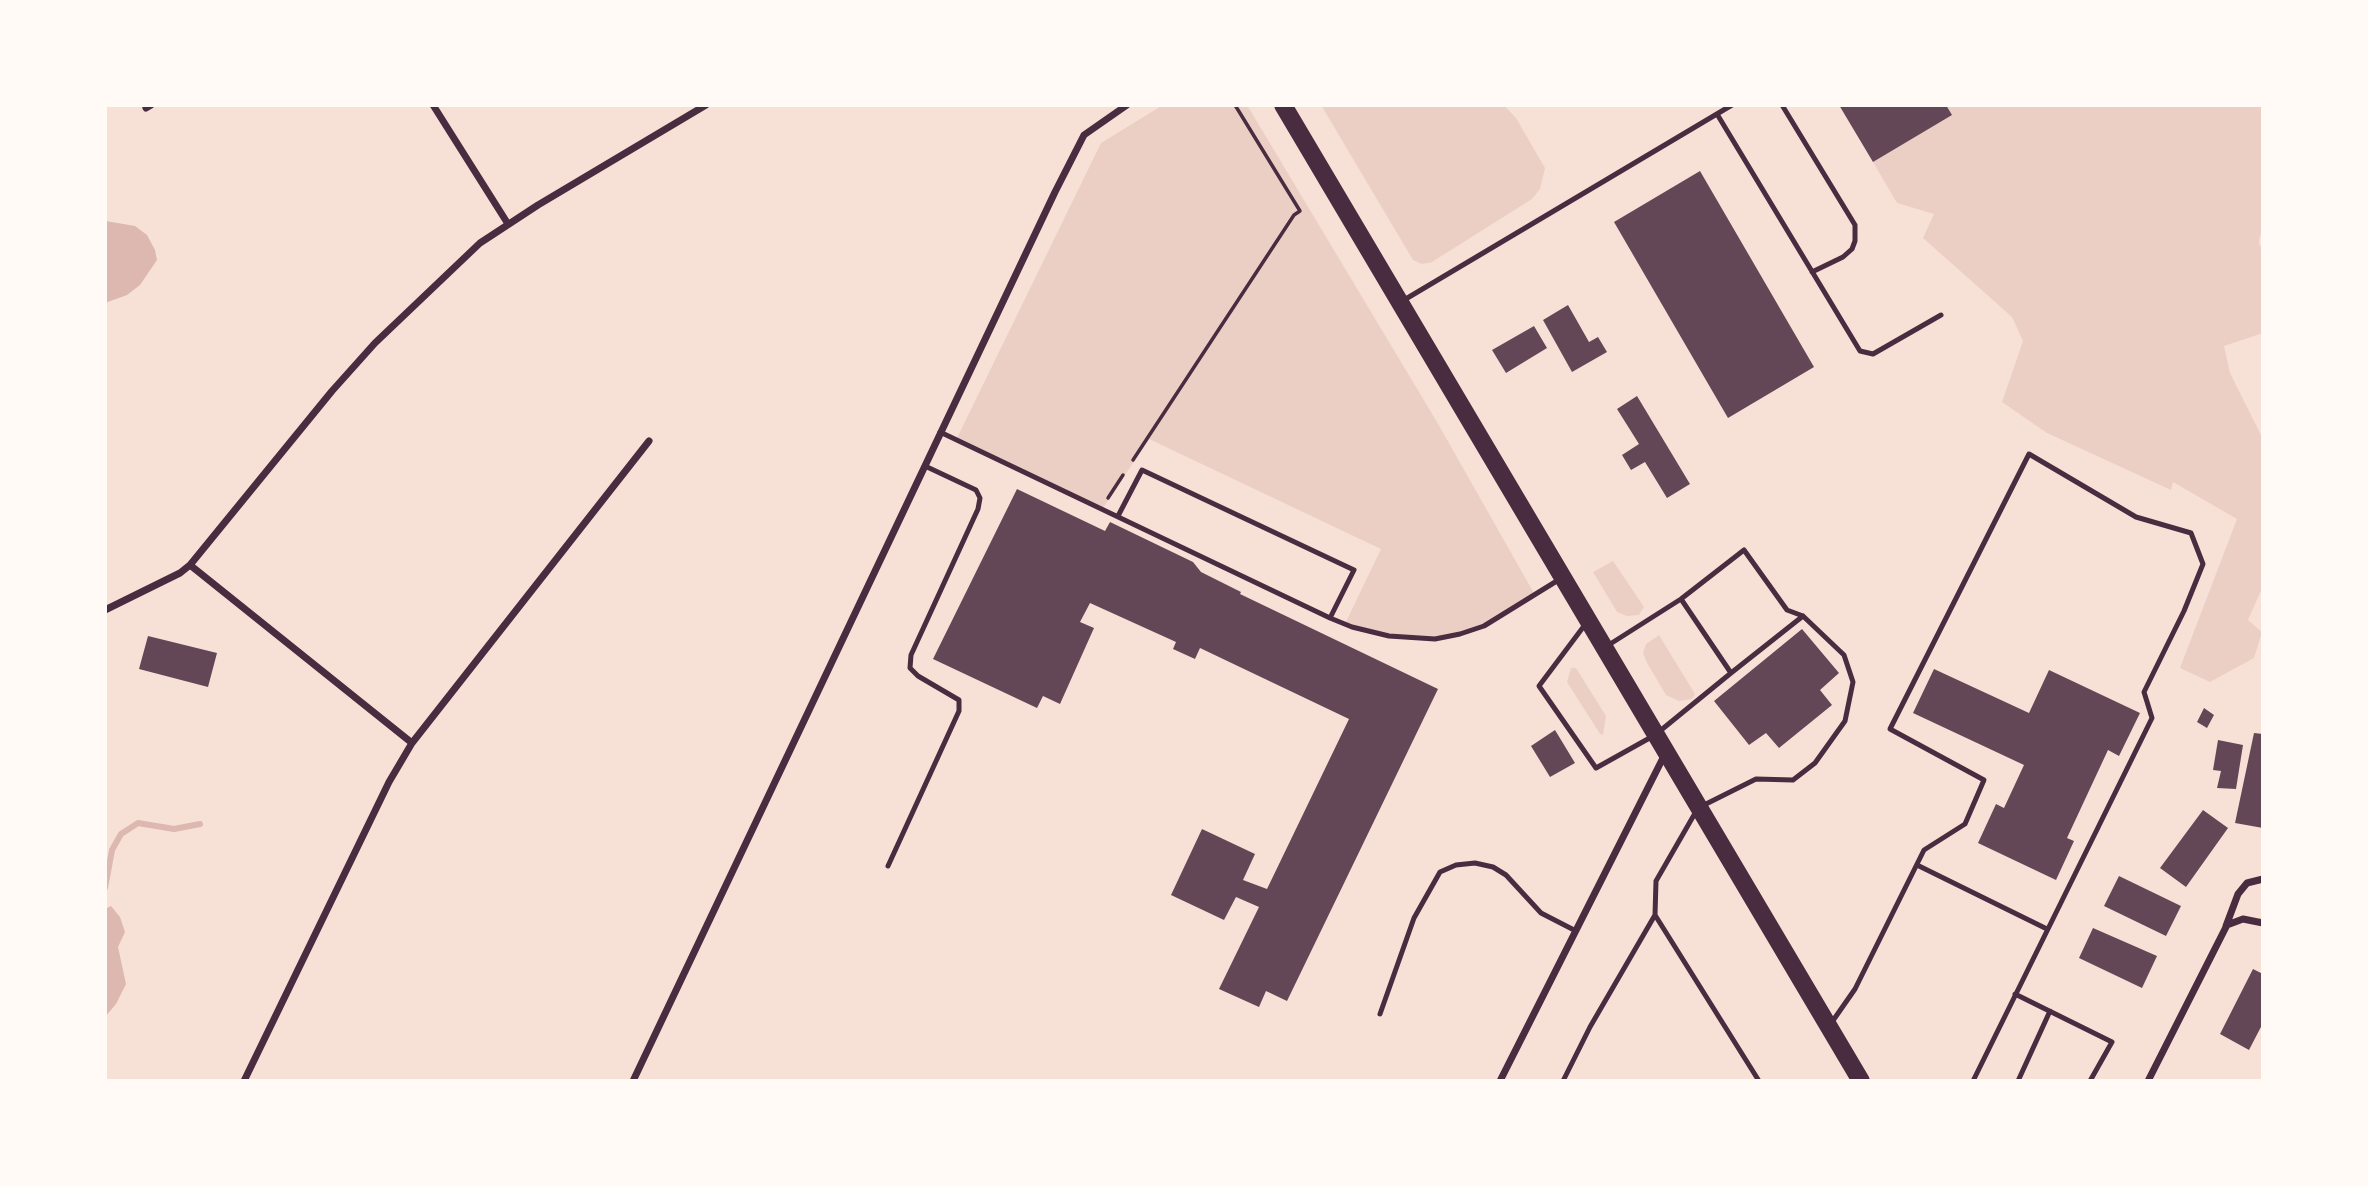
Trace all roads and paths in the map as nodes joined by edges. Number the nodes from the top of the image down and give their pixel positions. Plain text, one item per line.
1 (433, 105) edge
2 (706, 105) edge
3 (1127, 105) edge
4 (1235, 105) edge
5 (1283, 105) edge
6 (1732, 105) edge
7 (1782, 105) edge
8 (1116, 108) edge
9 (1717, 114) junction
10 (508, 224) junction
11 (1812, 272) junction
12 (1400, 303) junction
13 (1941, 315) dead end
14 (940, 432) junction
15 (649, 441) dead end
16 (1133, 460) dead end
17 (925, 466) junction
18 (1125, 471) dead end
19 (1103, 508) junction
20 (1118, 516) junction
21 (190, 565) junction
22 (1563, 578) junction
23 (1681, 599) junction
24 (105, 610) edge
25 (1803, 616) junction
26 (1330, 618) junction
27 (1588, 620) junction
28 (1604, 647) junction
29 (1731, 673) junction
30 (1655, 734) junction
31 (412, 743) junction
32 (1666, 752) junction
33 (1699, 808) junction
34 (1917, 865) junction
35 (888, 866) dead end
36 (2263, 879) edge
37 (1655, 915) junction
38 (2263, 923) edge
39 (2225, 928) junction
40 (2047, 929) junction
41 (1576, 931) junction
42 (2015, 994) junction
43 (2050, 1011) junction
44 (1380, 1014) dead end
45 (1829, 1027) junction
46 (244, 1081) edge
47 (633, 1081) edge
48 (1500, 1081) edge
49 (1563, 1081) edge
50 (1759, 1081) edge
51 (1861, 1081) edge
52 (1973, 1081) edge
53 (2018, 1081) edge
54 (2090, 1081) edge
55 (2148, 1081) edge

1 - 10 street
2 - 10 street
3 - 8 street
4 - 16 path
5 - 12 main road
6 - 9 lane
7 - 11 lane
8 - 14 street
9 - 11 lane
9 - 12 lane
10 - 21 street
11 - 13 lane
12 - 22 main road
14 - 17 street
14 - 19 lane
15 - 31 street
17 - 35 lane
17 - 47 street
18 - 19 path
19 - 20 lane
20 - 26 lane
20 - 26 lane
21 - 24 street
21 - 31 street
22 - 26 lane
22 - 27 main road
23 - 25 lane
23 - 28 lane
23 - 29 lane
25 - 29 lane
25 - 33 lane
27 - 28 main road
27 - 30 lane
28 - 30 main road
29 - 30 lane
30 - 32 main road
31 - 46 street
32 - 33 main road
32 - 41 street
33 - 37 lane
33 - 45 main road
34 - 40 lane
34 - 40 lane
34 - 45 lane
36 - 39 street
37 - 49 lane
37 - 50 lane
38 - 39 street
39 - 55 street
40 - 42 lane
41 - 44 lane
41 - 48 street
42 - 43 lane
42 - 52 lane
43 - 53 lane
43 - 54 lane
45 - 51 main road

